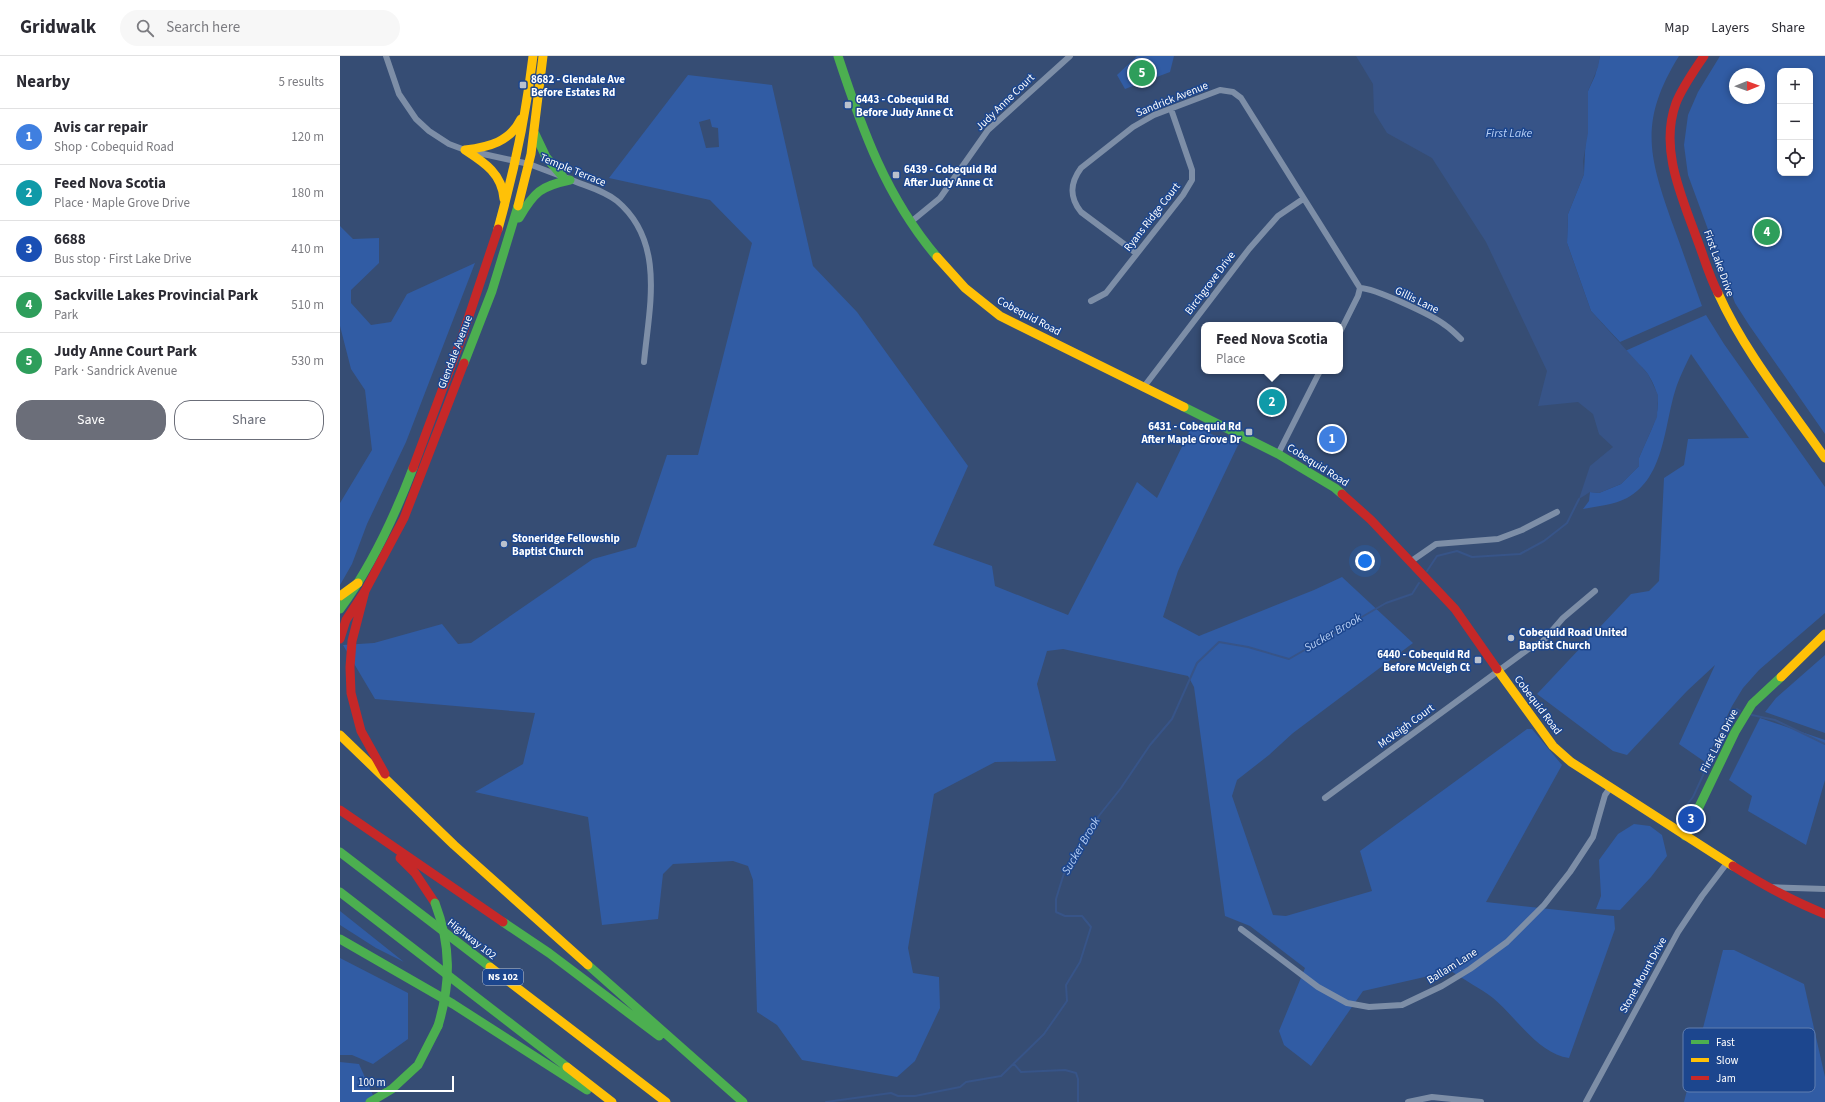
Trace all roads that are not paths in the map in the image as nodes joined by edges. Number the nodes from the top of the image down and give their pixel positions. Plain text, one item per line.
1 (381, 56) edge
2 (386, 56) edge
3 (533, 56) edge
4 (543, 56) edge
5 (838, 56) edge
6 (1070, 56) edge
7 (1704, 56) edge
8 (390, 68) junction
9 (526, 105) junction
10 (1171, 109) junction
11 (534, 133) junction
12 (465, 150) junction
13 (516, 161) junction
14 (529, 164) junction
15 (567, 178) junction
16 (1303, 199) junction
17 (504, 211) junction
18 (912, 221) junction
19 (512, 230) junction
20 (1136, 253) junction
21 (1360, 288) junction
22 (1091, 301) dead end
23 (1343, 326) edge
24 (1461, 339) dead end
25 (644, 362) dead end
26 (1318, 374) edge
27 (1143, 388) junction
28 (1278, 454) junction
29 (1825, 458) edge
30 (1557, 512) dead end
31 (1410, 562) junction
32 (358, 583) junction
33 (365, 591) junction
34 (1595, 591) dead end
35 (340, 596) edge
36 (340, 609) edge
37 (1825, 634) edge
38 (340, 639) edge
39 (1498, 671) junction
40 (340, 735) edge
41 (388, 782) junction
42 (1610, 788) junction
43 (1325, 798) dead end
44 (340, 810) edge
45 (358, 823) junction
46 (1685, 836) junction
47 (340, 852) edge
48 (1727, 863) junction
49 (1765, 887) junction
50 (1825, 889) edge
51 (340, 892) edge
52 (1825, 914) edge
53 (1241, 929) dead end
54 (340, 939) edge
55 (726, 1087) junction
56 (370, 1102) edge
57 (605, 1102) edge
58 (612, 1102) edge
59 (666, 1102) edge
60 (743, 1102) edge
61 (1408, 1102) edge
62 (1480, 1102) edge
63 (1586, 1102) edge

1 - 8 street
2 - 8 street, Temple Terrace
3 - 9 main road, Glendale Avenue
4 - 11 main road, Glendale Avenue
5 - 18 main road, Cobequid Road
6 - 18 street, Judy Anne Court
7 - 29 main road, First Lake Drive
8 - 12 street, Temple Terrace
9 - 12 main road
9 - 13 main road, Glendale Avenue
10 - 16 street, Sandrick Avenue
10 - 20 street, Ryans Ridge Court
10 - 20 street, Sandrick Avenue
11 - 14 main road, Glendale Avenue
11 - 15 main road
12 - 13 street, Temple Terrace
12 - 17 main road
13 - 14 street, Temple Terrace
13 - 17 main road, Glendale Avenue
14 - 15 street, Temple Terrace
14 - 19 main road, Glendale Avenue
15 - 19 main road
15 - 25 street, Temple Terrace
16 - 21 street, Sandrick Avenue
16 - 27 street, Birchgrove Drive
17 - 32 main road, Glendale Avenue
18 - 27 main road, Cobequid Road
19 - 33 main road, Glendale Avenue
20 - 22 street, Ryans Ridge Court
21 - 23 street
21 - 24 street, Gillis Lane
26 - 28 street
27 - 28 main road, Cobequid Road
28 - 31 main road, Cobequid Road
30 - 31 street
31 - 39 main road, Cobequid Road
32 - 35 main road
32 - 36 main road, Glendale Avenue
33 - 38 main road, Glendale Avenue
33 - 41 main road
34 - 39 street, McVeigh Court
37 - 46 main road, First Lake Drive
39 - 42 main road, Cobequid Road
39 - 43 street, McVeigh Court
40 - 41 main road
41 - 55 main road
42 - 46 main road, Cobequid Road
42 - 53 street, Ballam Lane
44 - 45 main road
45 - 55 main road
45 - 56 main road, bridge
46 - 48 main road, Cobequid Road
47 - 59 main road, Highway 102 / NS 102
48 - 49 main road, Cobequid Road
48 - 63 street, Stone Mount Drive
49 - 50 street
49 - 52 main road, Cobequid Road
51 - 58 main road, NS 102
54 - 57 main road
55 - 60 main road
61 - 62 street

